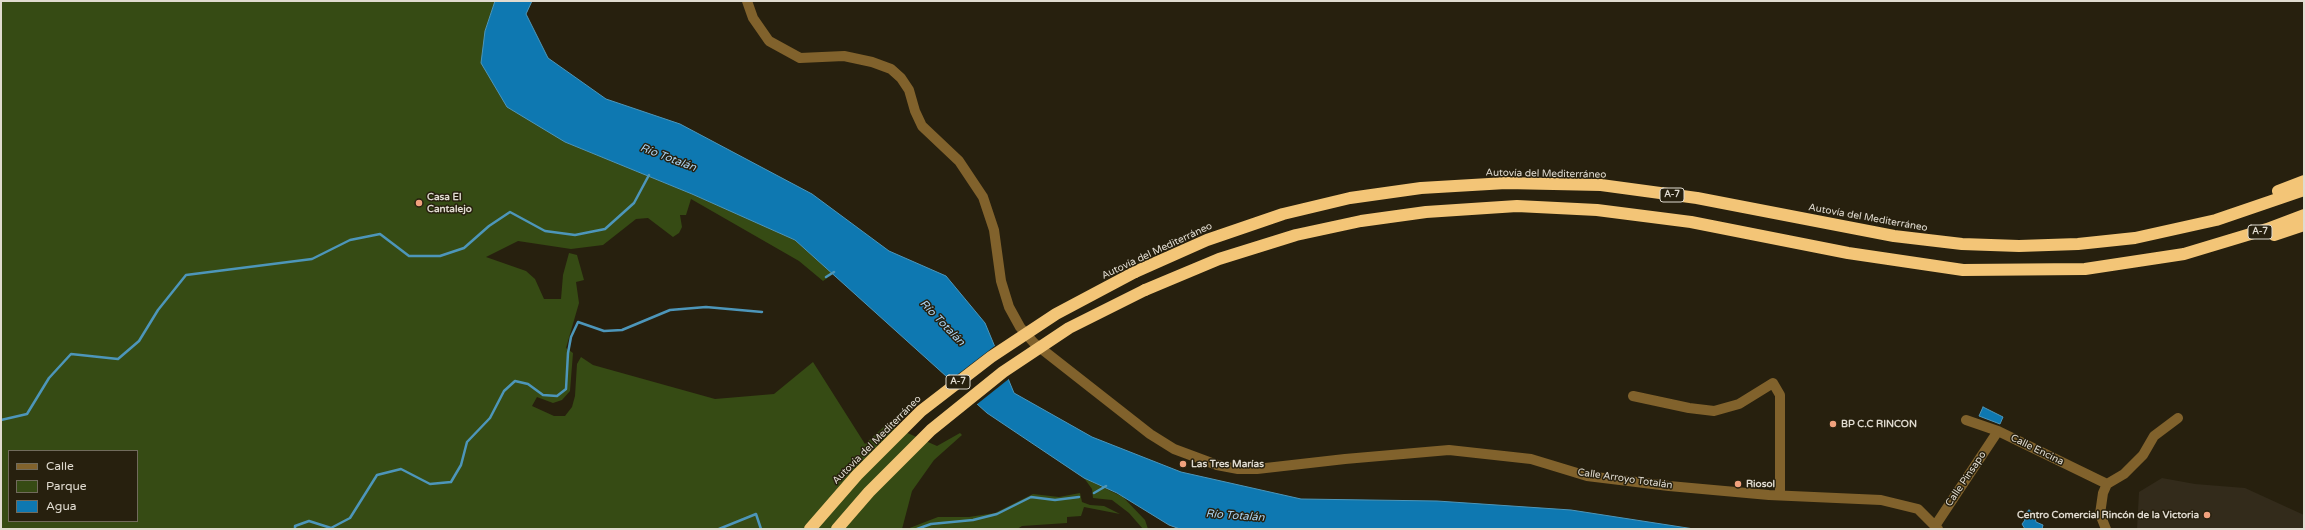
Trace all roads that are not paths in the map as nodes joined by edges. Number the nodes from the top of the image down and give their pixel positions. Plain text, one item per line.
1 (747, 1) edge
2 (2304, 181) edge
3 (2304, 190) edge
4 (2304, 215) edge
5 (2216, 220) junction
6 (2304, 225) edge
7 (2214, 246) junction
8 (1633, 396) dead end
9 (2178, 418) dead end
10 (1966, 420) dead end
11 (1998, 432) junction
12 (2107, 484) junction
13 (1780, 495) junction
14 (1936, 528) edge
15 (810, 529) edge
16 (837, 529) edge
17 (2106, 529) edge

1 - 13 street, Calle Arroyo Totalán
2 - 5 highway
3 - 5 highway, Autovía del Mediterráneo / A-7
4 - 7 highway, A-7
5 - 15 highway, Autovía del Mediterráneo / A-7, bridge
6 - 7 highway
7 - 16 highway, A-7, bridge
8 - 13 street
9 - 12 street
10 - 11 street, Calle Encina
11 - 12 street, Calle Encina
11 - 14 street, Calle Pinsapo
12 - 17 street
13 - 14 street, Calle Arroyo Totalán

